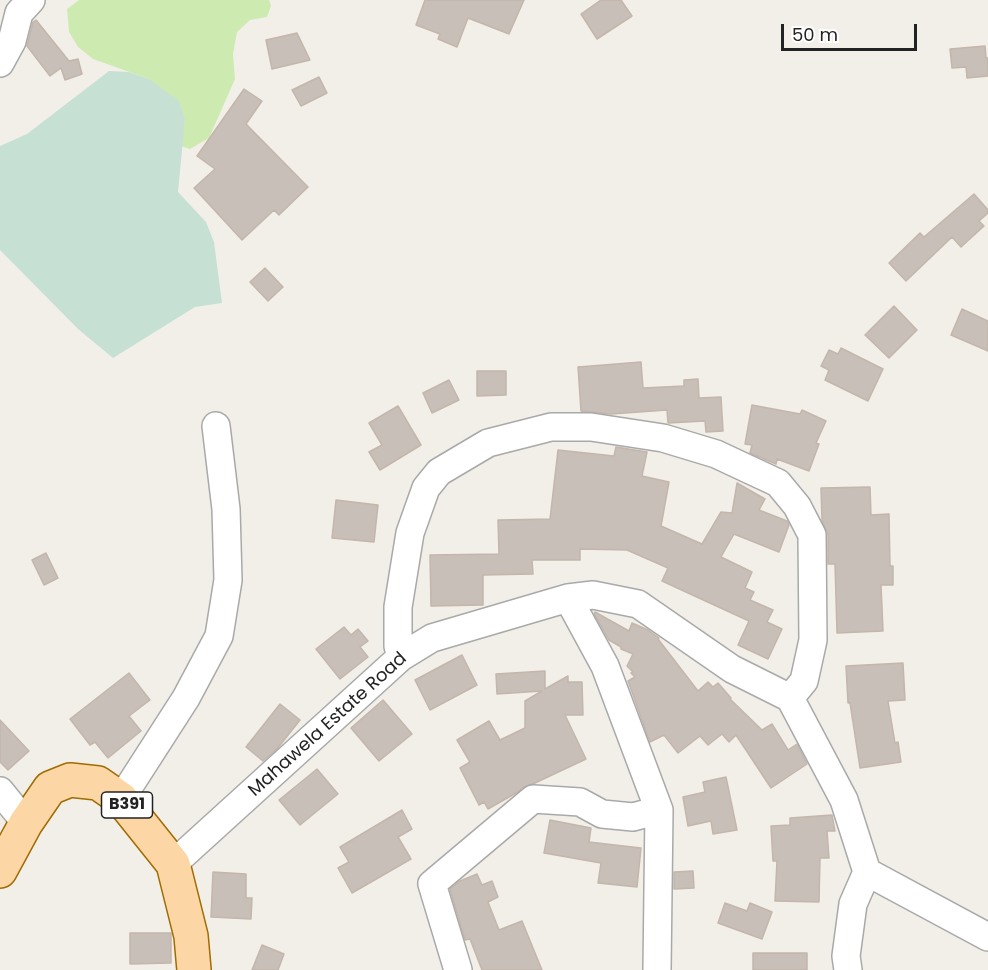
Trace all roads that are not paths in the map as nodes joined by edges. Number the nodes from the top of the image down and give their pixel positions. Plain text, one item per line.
1 (31, 0) edge
2 (0, 63) edge
3 (216, 426) dead end
4 (568, 598) junction
5 (401, 657) junction
6 (790, 698) junction
7 (0, 791) edge
8 (121, 799) junction
9 (659, 810) junction
10 (26, 823) junction
11 (173, 864) junction
12 (0, 871) edge
13 (867, 872) junction
14 (988, 937) edge
15 (194, 970) edge
16 (458, 970) edge
17 (657, 970) edge
18 (848, 970) edge

1 - 2 street
3 - 8 street
4 - 5 street, Mahawela Estate Road
4 - 6 street, Mahawela Estate Road
4 - 9 street
5 - 6 street
5 - 11 street, Mahawela Estate Road
6 - 13 street
7 - 10 street
8 - 10 main road, B391
8 - 11 main road, B391
9 - 16 street
9 - 17 street
10 - 12 main road, B391
11 - 15 main road, B391
13 - 14 street
13 - 18 street

